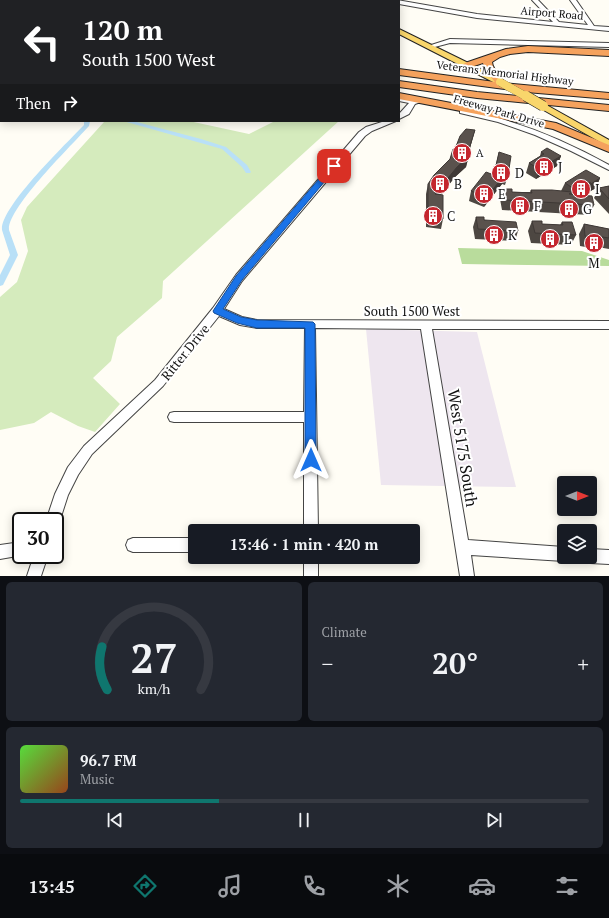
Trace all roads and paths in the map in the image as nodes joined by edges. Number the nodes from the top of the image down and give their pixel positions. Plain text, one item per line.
1 (535, 0) edge
2 (573, 0) edge
3 (400, 2) edge
4 (415, 2) edge
5 (557, 24) junction
6 (591, 27) junction
7 (609, 29) edge
8 (400, 31) edge
9 (609, 45) edge
10 (431, 46) junction
11 (609, 53) edge
12 (498, 55) junction
13 (468, 65) junction
14 (400, 72) edge
15 (500, 82) junction
16 (400, 84) edge
17 (400, 88) edge
18 (526, 89) junction
19 (609, 92) edge
20 (477, 95) junction
21 (400, 96) edge
22 (609, 96) edge
23 (400, 99) edge
24 (413, 102) junction
25 (609, 108) edge
26 (400, 116) edge
27 (562, 117) junction
28 (522, 119) junction
29 (389, 122) edge
30 (609, 144) edge
31 (609, 149) edge
32 (609, 168) edge
33 (217, 311) junction
34 (310, 324) junction
35 (426, 325) junction
36 (609, 325) edge
37 (174, 417) dead end
38 (310, 417) junction
39 (55, 512) edge
40 (311, 524) edge
41 (133, 545) dead end
42 (188, 545) edge
43 (462, 547) junction
44 (12, 550) edge
45 (0, 552) edge
46 (557, 554) edge
47 (597, 556) edge
48 (609, 557) edge
49 (38, 564) edge
50 (311, 564) edge
51 (34, 576) edge
52 (311, 576) edge
53 (467, 576) edge

1 - 5 street
2 - 6 street
3 - 4 street, Airport Road
4 - 5 street, Airport Road
5 - 6 street, Airport Road
6 - 7 street, Airport Road
8 - 10 main road
9 - 10 street
10 - 13 main road
11 - 12 highway
12 - 13 highway
12 - 15 highway
13 - 15 main road
14 - 18 highway, Veterans Memorial Highway
15 - 27 main road, bridge
16 - 20 highway, Veterans Memorial Highway
17 - 20 highway
18 - 19 highway
18 - 22 highway, Veterans Memorial Highway
20 - 25 highway, Veterans Memorial Highway
21 - 28 highway
23 - 24 street, Freeway Park Drive
24 - 26 street
24 - 32 street, Freeway Park Drive
27 - 28 highway
27 - 30 main road
28 - 31 highway
29 - 33 street, Ritter Drive
33 - 34 street, South 1500 West
33 - 39 street, Ritter Drive
34 - 35 street, South 1500 West
34 - 38 street
35 - 36 street, South 1500 West
35 - 43 street, West 5175 South
37 - 38 street
38 - 40 street
41 - 42 street
43 - 46 street
43 - 53 street, West 5175 South
44 - 45 street
47 - 48 street
49 - 51 street
50 - 52 street

